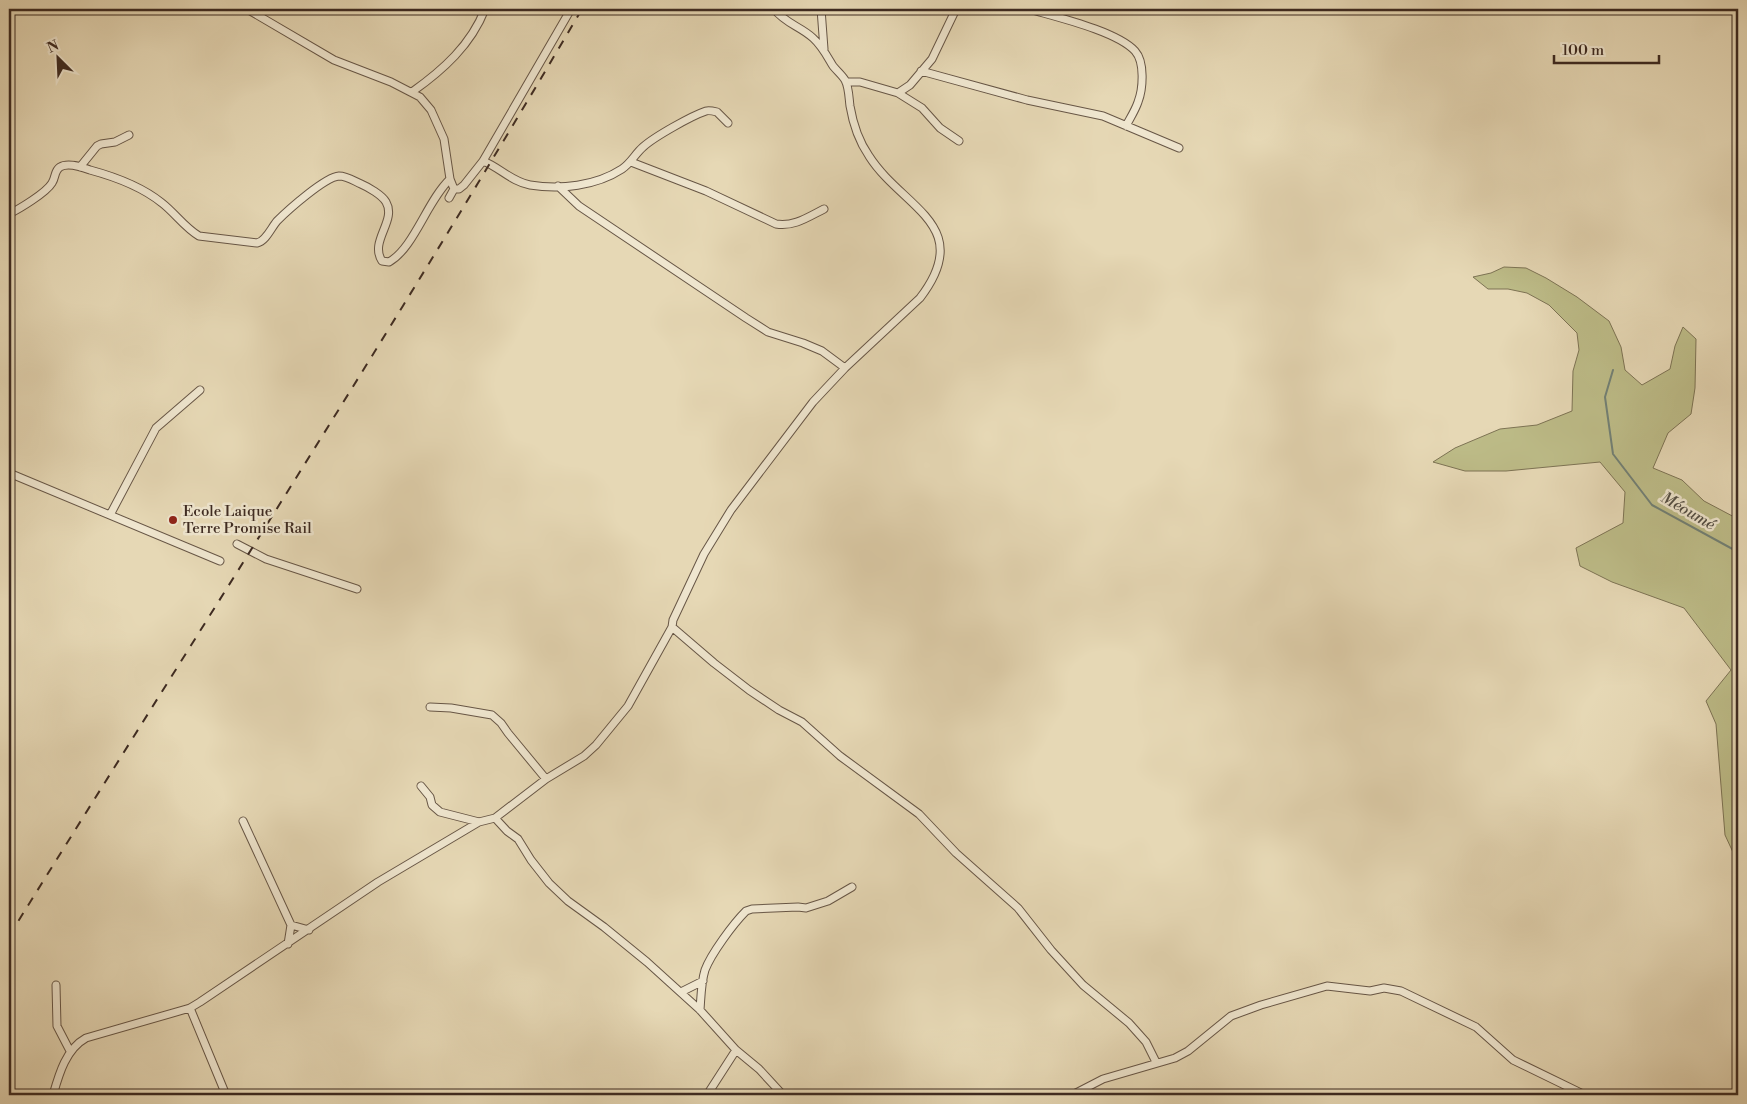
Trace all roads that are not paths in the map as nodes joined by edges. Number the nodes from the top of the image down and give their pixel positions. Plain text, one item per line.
1 (247, 9) edge
2 (485, 9) edge
3 (571, 9) edge
4 (774, 9) edge
5 (822, 9) edge
6 (956, 9) edge
7 (1029, 9) edge
8 (824, 49) junction
9 (921, 71) junction
10 (847, 82) junction
11 (412, 92) junction
12 (898, 93) junction
13 (728, 123) dead end
14 (1126, 126) junction
15 (129, 135) dead end
16 (959, 141) dead end
17 (1179, 148) dead end
18 (483, 161) junction
19 (631, 162) junction
20 (80, 166) junction
21 (450, 179) junction
22 (558, 186) junction
23 (454, 189) junction
24 (449, 198) dead end
25 (824, 209) dead end
26 (9, 214) edge
27 (845, 368) junction
28 (200, 390) dead end
29 (9, 474) edge
30 (110, 515) junction
31 (237, 544) dead end
32 (220, 561) dead end
33 (357, 589) dead end
34 (672, 627) junction
35 (430, 707) dead end
36 (546, 779) junction
37 (421, 786) dead end
38 (495, 818) junction
39 (243, 821) dead end
40 (479, 822) junction
41 (852, 887) dead end
42 (291, 925) junction
43 (310, 930) junction
44 (288, 944) junction
45 (702, 981) junction
46 (56, 986) dead end
47 (680, 992) junction
48 (190, 1008) junction
49 (700, 1010) junction
50 (736, 1050) junction
51 (70, 1051) junction
52 (1156, 1062) junction
53 (53, 1095) edge
54 (226, 1095) edge
55 (707, 1095) edge
56 (783, 1095) edge
57 (1072, 1095) edge
58 (1586, 1095) edge

1 - 11 street
2 - 11 street
3 - 18 street
4 - 8 street
5 - 8 street
6 - 9 street
7 - 14 street
8 - 10 street
9 - 12 street
9 - 14 street
10 - 12 street
10 - 27 street
11 - 21 street
12 - 16 street
13 - 19 street
14 - 17 street
15 - 20 street
18 - 22 street
18 - 23 street
19 - 22 street
19 - 25 street
20 - 21 street
20 - 26 street
21 - 23 street
22 - 27 street
23 - 24 street
27 - 34 street
28 - 30 street
29 - 30 street
30 - 32 street
31 - 33 street
34 - 36 street
34 - 52 street
35 - 36 street
36 - 38 street
37 - 40 street
38 - 40 street
38 - 47 street
39 - 42 street
40 - 43 street
41 - 45 street
42 - 43 street
42 - 44 street
43 - 44 street
44 - 48 street
45 - 47 street
45 - 49 street
46 - 51 street
47 - 49 street
48 - 51 street
48 - 54 street
49 - 50 street
50 - 55 street
50 - 56 street
51 - 53 street
52 - 57 street
52 - 58 street

